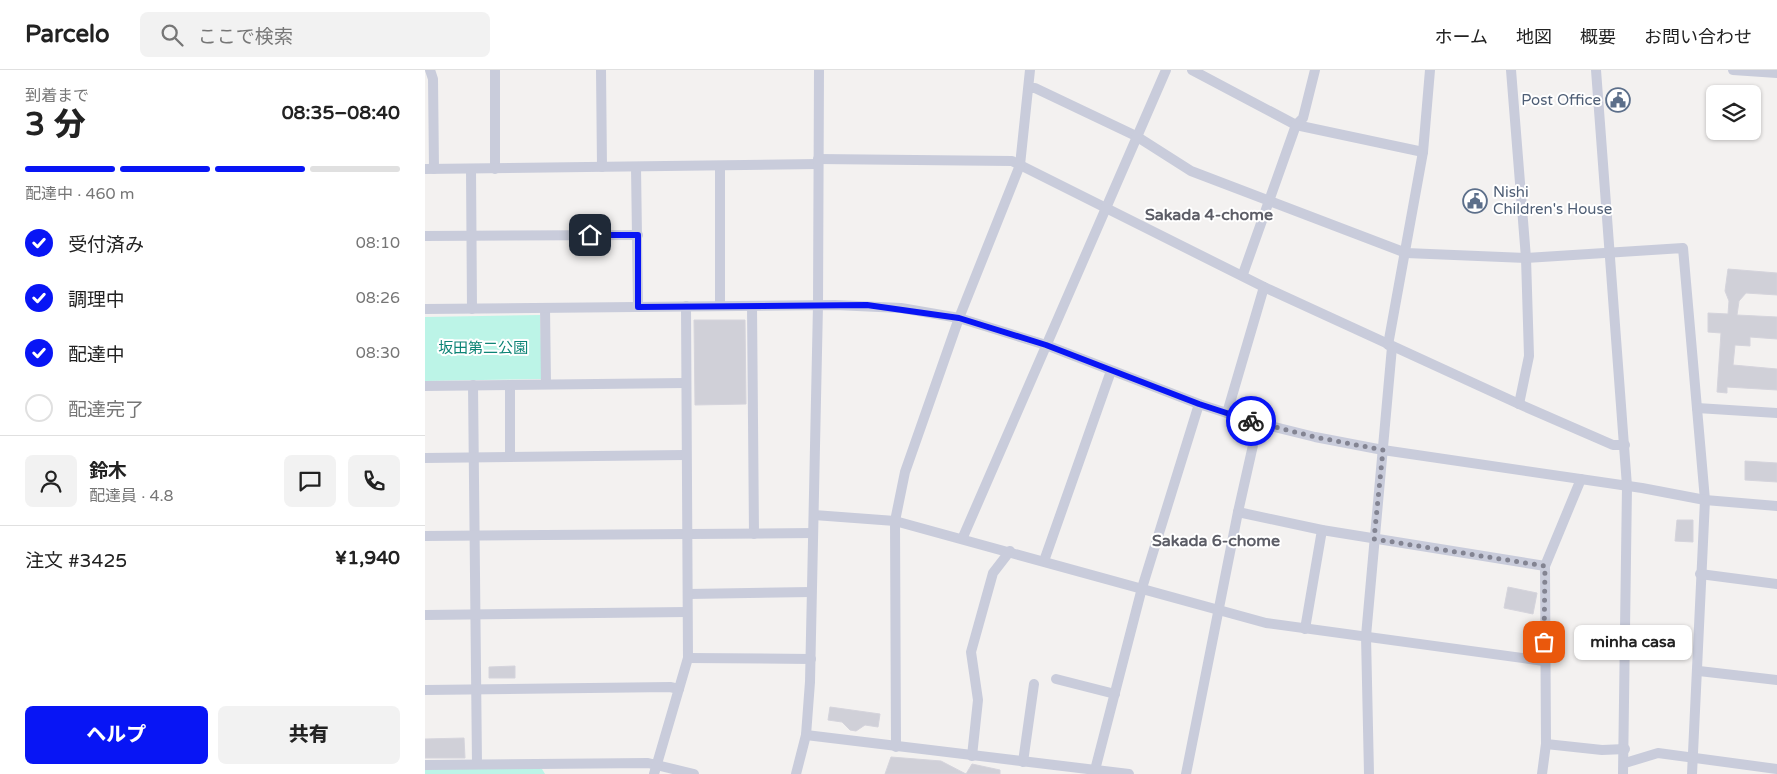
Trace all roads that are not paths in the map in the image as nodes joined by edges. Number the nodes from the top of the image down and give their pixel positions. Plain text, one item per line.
1 (431, 70) edge
2 (495, 70) edge
3 (601, 70) edge
4 (819, 70) edge
5 (1030, 70) edge
6 (1166, 70) edge
7 (1192, 70) edge
8 (1315, 70) edge
9 (1430, 70) edge
10 (1511, 70) edge
11 (1596, 70) edge
12 (1733, 70) edge
13 (425, 71) edge
14 (1777, 73) edge
15 (1029, 88) junction
16 (1297, 125) junction
17 (1136, 136) junction
18 (1423, 152) junction
19 (818, 161) junction
20 (1020, 164) junction
21 (720, 166) junction
22 (602, 167) junction
23 (636, 167) junction
24 (430, 169) edge
25 (471, 169) junction
26 (495, 169) junction
27 (1269, 199) junction
28 (1107, 206) junction
29 (472, 235) junction
30 (638, 235) junction
31 (425, 236) edge
32 (1406, 253) junction
33 (1609, 254) junction
34 (1526, 258) junction
35 (1243, 274) junction
36 (1265, 286) junction
37 (818, 305) junction
38 (686, 306) junction
39 (720, 306) junction
40 (752, 306) junction
41 (638, 307) junction
42 (545, 308) junction
43 (425, 309) edge
44 (473, 309) junction
45 (959, 318) junction
46 (1046, 345) junction
47 (1390, 346) junction
48 (1111, 371) junction
49 (685, 383) junction
50 (546, 384) junction
51 (473, 385) junction
52 (510, 385) junction
53 (425, 386) edge
54 (1199, 404) junction
55 (1519, 404) junction
56 (1697, 408) junction
57 (1227, 413) junction
58 (1777, 413) edge
59 (1258, 423) junction
60 (1625, 445) junction
61 (1383, 450) junction
62 (685, 455) junction
63 (511, 457) junction
64 (425, 458) edge
65 (474, 458) junction
66 (1581, 478) junction
67 (1627, 486) junction
68 (1705, 500) junction
69 (1777, 506) edge
70 (1238, 512) junction
71 (814, 515) junction
72 (895, 520) junction
73 (1322, 530) junction
74 (813, 533) junction
75 (687, 534) junction
76 (754, 534) junction
77 (425, 536) edge
78 (475, 536) junction
79 (963, 537) junction
80 (1374, 539) junction
81 (1009, 551) junction
82 (1044, 560) junction
83 (1545, 566) junction
84 (1701, 574) junction
85 (1777, 584) edge
86 (1142, 588) junction
87 (811, 592) junction
88 (688, 594) junction
89 (1219, 611) junction
90 (687, 612) junction
91 (476, 614) junction
92 (425, 615) edge
93 (1305, 629) junction
94 (1366, 636) junction
95 (688, 658) junction
96 (811, 659) junction
97 (1544, 661) junction
98 (1699, 671) junction
99 (1056, 679) dead end
100 (1777, 680) edge
101 (1034, 684) dead end
102 (476, 689) junction
103 (679, 689) junction
104 (425, 690) edge
105 (1115, 694) junction
106 (806, 735) junction
107 (1546, 744) junction
108 (897, 747) junction
109 (1625, 749) junction
110 (972, 756) junction
111 (1694, 758) junction
112 (1023, 762) junction
113 (1625, 763) junction
114 (477, 764) junction
115 (657, 764) junction
116 (425, 765) edge
117 (549, 769) edge
118 (1777, 769) edge
119 (1095, 770) junction
120 (654, 774) edge
121 (694, 774) edge
122 (796, 774) edge
123 (1129, 774) edge
124 (1186, 774) edge
125 (1369, 774) edge
126 (1542, 774) edge
127 (1623, 774) edge
128 (1692, 774) edge

1 - 13 street
1 - 24 street
2 - 26 street
3 - 22 street
4 - 19 street
5 - 15 street
6 - 17 street
7 - 16 street
8 - 16 street
9 - 18 street
10 - 34 street
11 - 33 street
12 - 14 street
15 - 17 street
15 - 20 street
16 - 18 street
16 - 27 street
17 - 27 street
17 - 28 street
18 - 32 street
19 - 20 street
19 - 21 street
19 - 37 street
20 - 28 street
20 - 45 street
21 - 23 street
21 - 39 street
22 - 23 street
22 - 26 street
23 - 30 street
24 - 25 street
25 - 26 street
25 - 29 street
27 - 32 street
27 - 35 street
28 - 35 street
28 - 46 street
29 - 30 street
29 - 31 street
29 - 44 street
30 - 41 street
32 - 34 street
32 - 47 street
33 - 34 street
33 - 56 street
33 - 60 street
34 - 55 street
35 - 36 street
36 - 47 street
36 - 57 street
37 - 40 street
37 - 45 street
37 - 71 street
38 - 39 street
38 - 41 street
38 - 49 street
39 - 40 street
40 - 76 street
41 - 42 street
42 - 44 street
42 - 50 street
43 - 44 street
45 - 46 street
45 - 72 street
46 - 48 street
46 - 79 street
47 - 55 street
47 - 61 street
48 - 54 street
48 - 82 street
49 - 50 street
49 - 62 street
50 - 52 street
51 - 52 street
51 - 53 street
51 - 65 street
52 - 63 street
54 - 57 street
54 - 86 street
55 - 60 street
56 - 58 street
56 - 68 street
57 - 59 street
59 - 61 street
59 - 70 street
60 - 67 street
61 - 66 street
61 - 80 street
62 - 63 street
62 - 75 street
63 - 65 street
64 - 65 street
65 - 78 street
66 - 67 street
66 - 83 street
67 - 68 street
67 - 109 street
68 - 69 street
68 - 84 street
70 - 73 street
70 - 89 street
71 - 72 street
71 - 74 street
72 - 79 street
72 - 108 street
73 - 80 street
73 - 93 street
74 - 76 street
74 - 87 street
75 - 76 street
75 - 78 street
75 - 88 street
77 - 78 street
78 - 91 street
79 - 81 street
80 - 83 street
80 - 94 street
81 - 82 street
81 - 110 street
82 - 86 street
83 - 97 street
84 - 85 street
84 - 98 street
86 - 89 street
86 - 105 street
87 - 88 street
87 - 96 street
88 - 90 street
89 - 93 street
89 - 124 street
90 - 91 street
90 - 95 street
91 - 92 street
91 - 102 street
93 - 94 street
94 - 97 street
94 - 125 street
95 - 96 street
95 - 103 street
96 - 106 street
97 - 107 street
98 - 100 street
98 - 111 street
99 - 105 street
101 - 112 street
102 - 103 street
102 - 104 street
102 - 114 street
103 - 115 street
105 - 119 street
106 - 108 street
106 - 122 street
107 - 109 street
107 - 126 street
108 - 110 street
109 - 113 street
110 - 112 street
111 - 113 street
111 - 118 street
111 - 128 street
112 - 119 street
113 - 127 street
114 - 116 street
114 - 117 street
115 - 117 street
115 - 120 street
115 - 121 street
119 - 123 street

